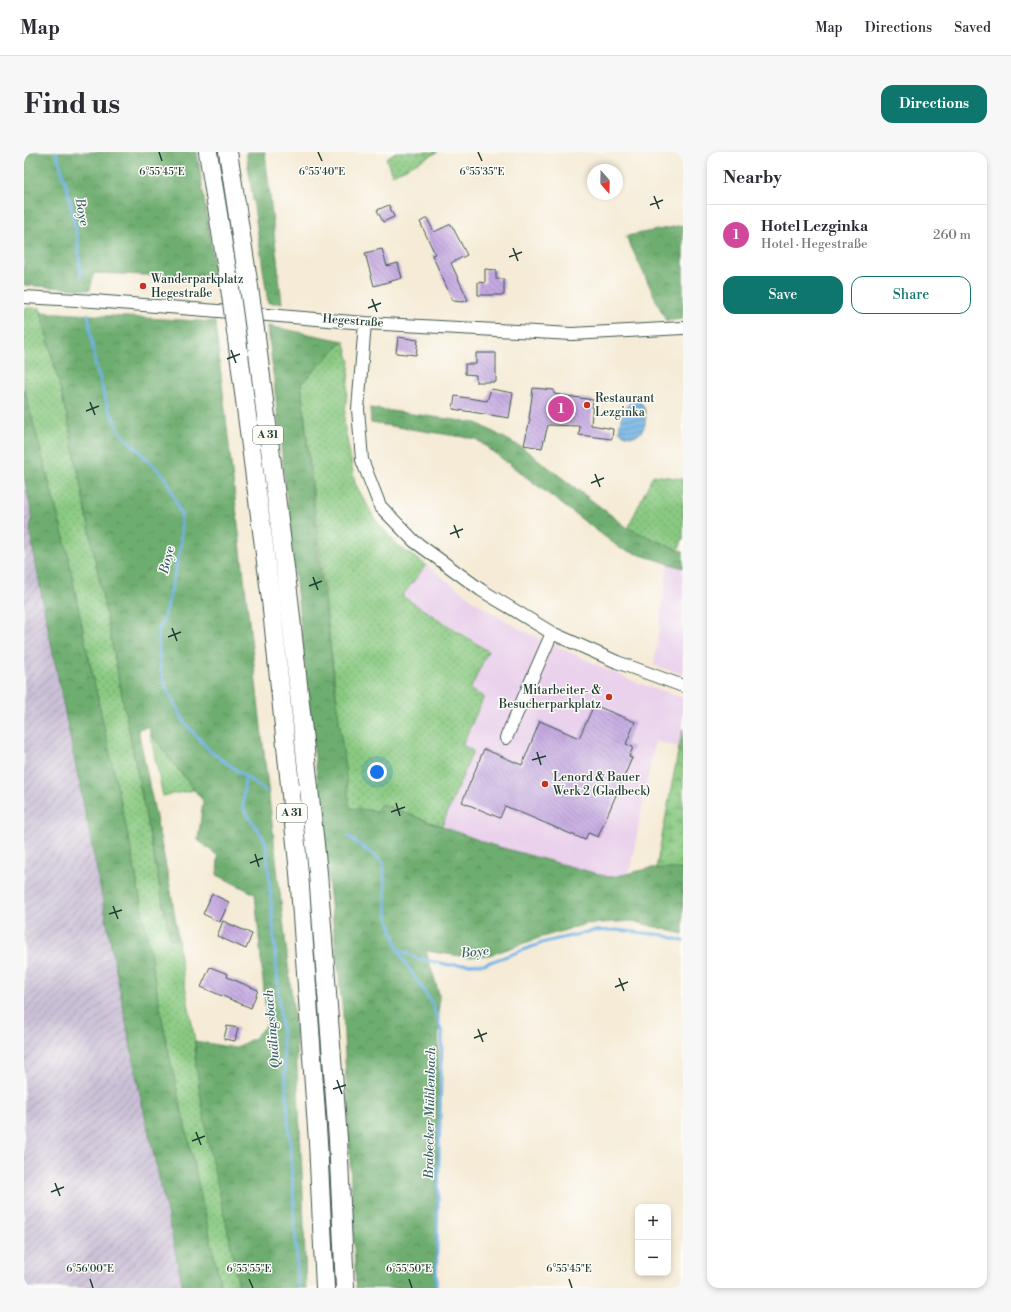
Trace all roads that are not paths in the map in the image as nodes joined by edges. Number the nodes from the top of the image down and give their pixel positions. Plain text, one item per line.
1 (208, 152) edge
2 (228, 152) edge
3 (24, 297) edge
4 (365, 323) junction
5 (683, 328) edge
6 (552, 633) junction
7 (683, 686) edge
8 (506, 738) dead end
9 (325, 1288) edge
10 (345, 1288) edge

1 - 9 highway, A 31, bridge
2 - 10 highway, A 31, bridge
3 - 4 street, Hegestraße
4 - 5 street, Hegestraße
4 - 6 street
6 - 7 street
6 - 8 street

